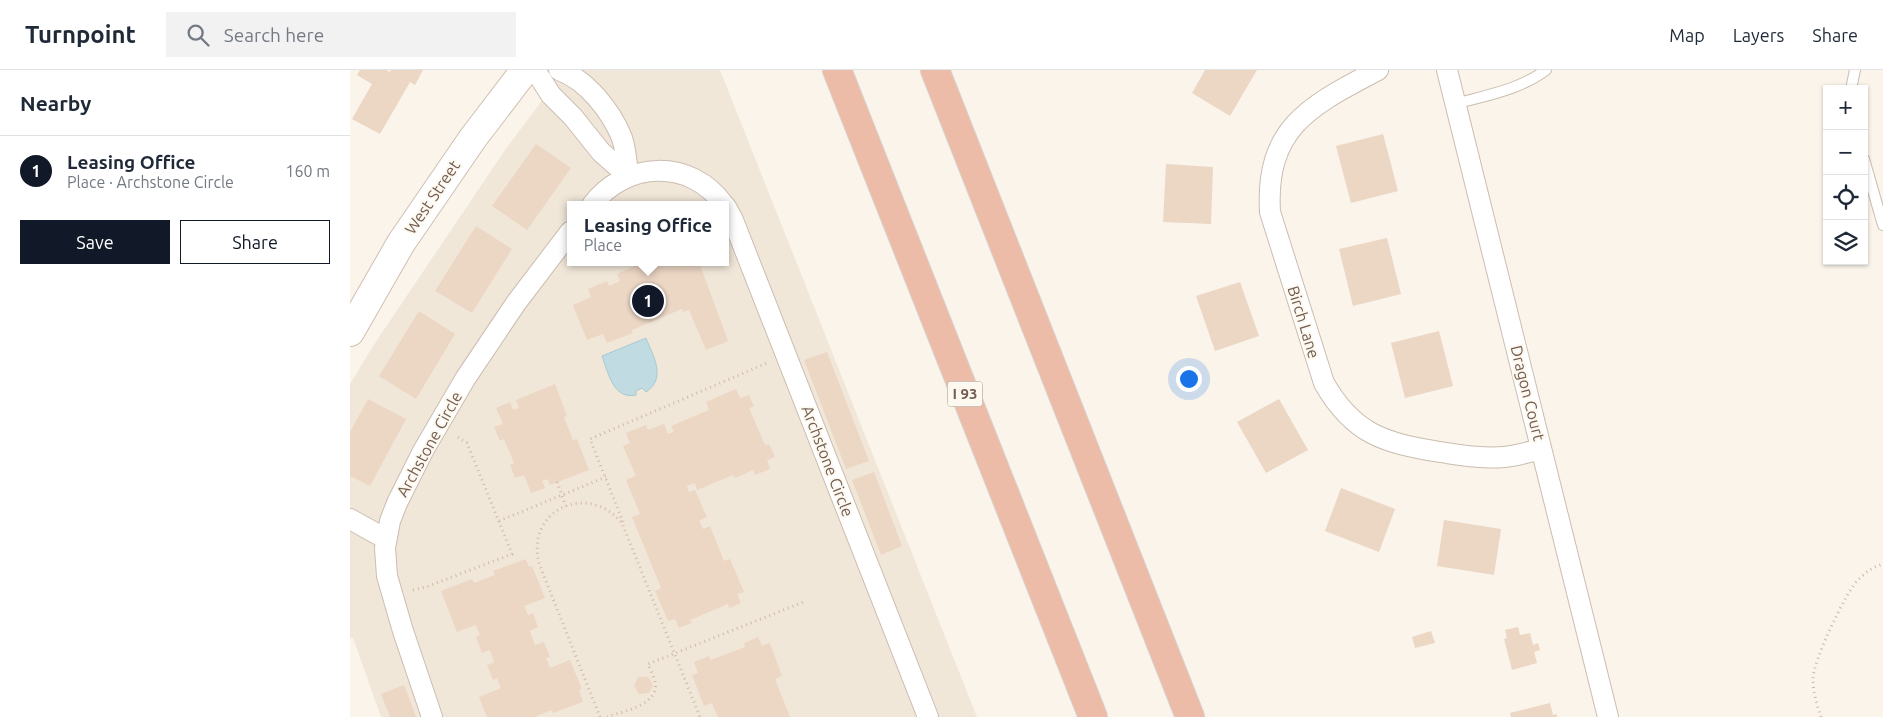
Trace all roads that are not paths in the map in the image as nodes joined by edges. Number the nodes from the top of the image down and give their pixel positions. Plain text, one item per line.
1 (525, 70) edge
2 (534, 70) edge
3 (559, 70) edge
4 (836, 70) edge
5 (935, 70) edge
6 (1378, 70) edge
7 (1447, 70) edge
8 (1546, 70) edge
9 (1855, 70) edge
10 (1852, 85) edge
11 (1455, 104) junction
12 (1868, 173) edge
13 (628, 176) junction
14 (596, 201) edge
15 (720, 201) edge
16 (729, 213) edge
17 (1883, 225) edge
18 (567, 236) edge
19 (350, 332) edge
20 (1541, 449) junction
21 (350, 519) edge
22 (350, 535) edge
23 (386, 539) junction
24 (432, 717) edge
25 (928, 717) edge
26 (1093, 717) edge
27 (1190, 717) edge
28 (1608, 717) edge

1 - 19 main road, West Street
2 - 13 street
3 - 13 street
4 - 26 highway, I 93
5 - 27 highway
6 - 20 street, Birch Lane
7 - 11 street, Dragon Court
8 - 11 lane
9 - 10 lane
11 - 20 street, Dragon Court
12 - 17 lane
13 - 14 street, Archstone Circle
13 - 15 street, Archstone Circle
16 - 25 street, Archstone Circle
18 - 23 street, Archstone Circle
20 - 28 street, Dragon Court
21 - 23 street
22 - 23 street
23 - 24 street, Archstone Circle

